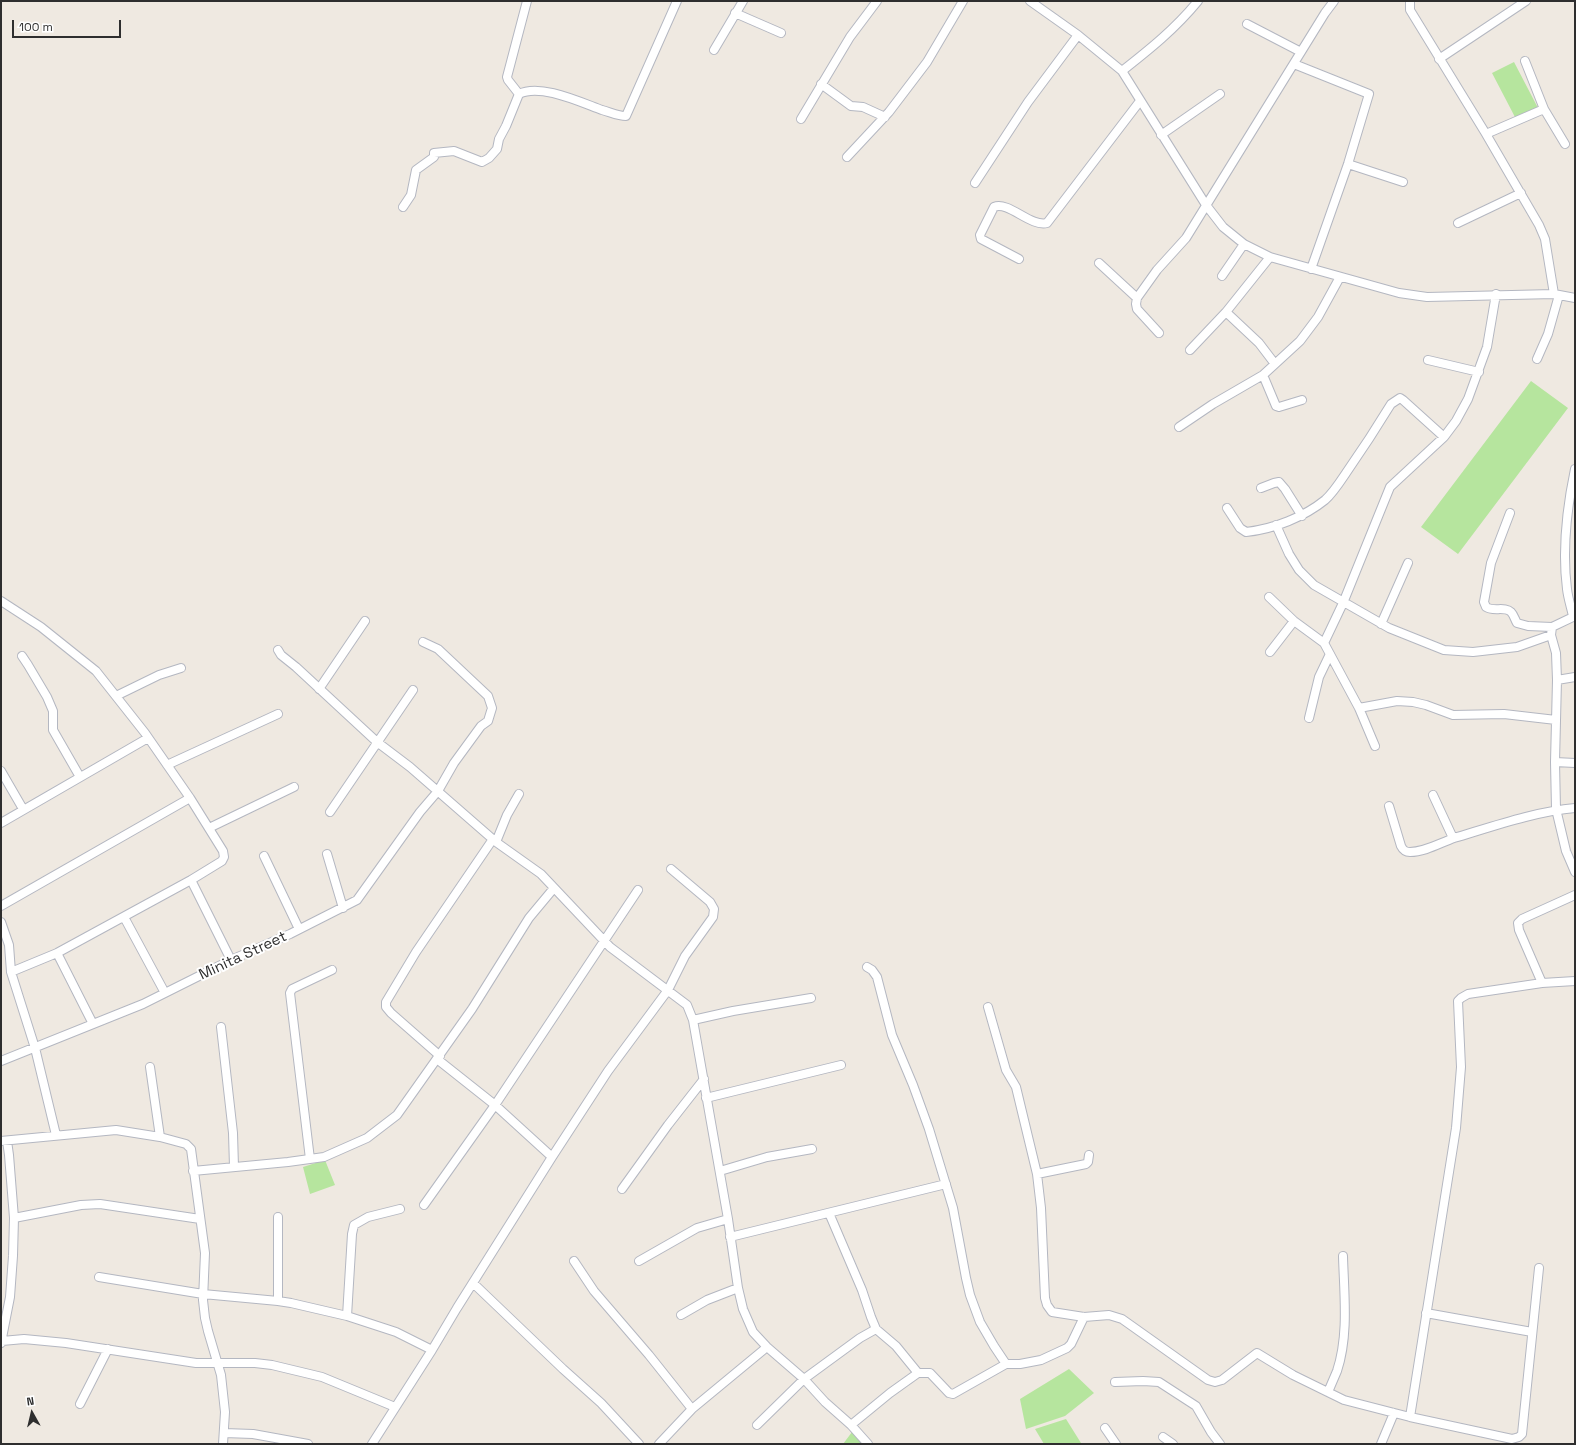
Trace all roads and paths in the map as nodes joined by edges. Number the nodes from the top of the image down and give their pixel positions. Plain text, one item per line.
1 (527, 1) edge
2 (677, 1) edge
3 (743, 1) edge
4 (877, 1) edge
5 (963, 1) edge
6 (1030, 1) edge
7 (1198, 1) edge
8 (1334, 1) edge
9 (1410, 1) edge
10 (1526, 1) edge
11 (735, 13) junction
12 (1247, 24) dead end
13 (781, 33) dead end
14 (1078, 35) junction
15 (714, 50) dead end
16 (1301, 52) junction
17 (1439, 59) junction
18 (1526, 61) dead end
19 (1294, 64) junction
20 (1122, 71) junction
21 (822, 84) junction
22 (519, 94) junction
23 (1220, 94) dead end
24 (1140, 101) junction
25 (1544, 108) junction
26 (885, 117) junction
27 (801, 119) dead end
28 (1486, 134) junction
29 (1161, 135) junction
30 (1565, 144) dead end
31 (847, 157) dead end
32 (1348, 164) junction
33 (1403, 182) dead end
34 (975, 183) dead end
35 (1521, 193) junction
36 (1206, 205) junction
37 (403, 207) dead end
38 (1458, 223) dead end
39 (1244, 244) junction
40 (1270, 257) junction
41 (1019, 259) dead end
42 (1100, 263) dead end
43 (1311, 269) junction
44 (1222, 276) dead end
45 (1340, 277) junction
46 (1496, 294) junction
47 (1557, 294) junction
48 (1137, 298) junction
49 (1575, 298) edge
50 (1226, 312) junction
51 (1160, 333) dead end
52 (1190, 350) dead end
53 (1537, 359) dead end
54 (1428, 360) dead end
55 (1275, 364) junction
56 (1479, 372) junction
57 (1263, 375) junction
58 (1302, 400) dead end
59 (1179, 427) dead end
60 (1444, 437) junction
61 (1575, 469) edge
62 (1261, 488) dead end
63 (1227, 508) dead end
64 (1510, 513) dead end
65 (1302, 516) junction
66 (1276, 525) junction
67 (1408, 563) dead end
68 (1269, 598) dead end
69 (1, 601) edge
70 (1343, 603) junction
71 (1574, 616) edge
72 (365, 621) dead end
73 (1294, 621) junction
74 (1381, 624) junction
75 (1551, 631) junction
76 (423, 642) dead end
77 (1324, 643) junction
78 (278, 650) dead end
79 (1270, 652) dead end
80 (1330, 654) junction
81 (22, 656) dead end
82 (182, 668) dead end
83 (1575, 677) edge
84 (1557, 680) junction
85 (319, 689) junction
86 (412, 690) dead end
87 (116, 696) junction
88 (1358, 708) junction
89 (278, 714) dead end
90 (1309, 718) dead end
91 (1556, 720) junction
92 (148, 738) junction
93 (376, 742) junction
94 (1376, 746) dead end
95 (1555, 762) junction
96 (1575, 763) edge
97 (167, 765) junction
98 (1, 771) edge
99 (80, 777) junction
100 (294, 787) dead end
101 (438, 791) junction
102 (519, 794) dead end
103 (1433, 795) dead end
104 (190, 798) junction
105 (1389, 806) dead end
106 (1575, 808) edge
107 (23, 809) junction
108 (1556, 809) junction
109 (330, 812) dead end
110 (1, 823) edge
111 (209, 828) junction
112 (1453, 838) junction
113 (495, 840) junction
114 (327, 854) dead end
115 (264, 856) dead end
116 (671, 869) dead end
117 (1575, 872) edge
118 (191, 880) junction
119 (554, 888) junction
120 (638, 890) dead end
121 (1575, 895) edge
122 (1, 906) edge
123 (344, 908) junction
124 (124, 917) junction
125 (1, 922) edge
126 (299, 929) junction
127 (604, 940) junction
128 (58, 953) junction
129 (231, 960) junction
130 (867, 967) dead end
131 (332, 970) dead end
132 (10, 972) junction
133 (1575, 981) edge
134 (1542, 983) junction
135 (668, 990) junction
136 (165, 993) junction
137 (811, 998) dead end
138 (988, 1007) dead end
139 (693, 1020) junction
140 (93, 1024) junction
141 (221, 1027) dead end
142 (35, 1048) junction
143 (438, 1058) junction
144 (1, 1061) edge
145 (841, 1065) dead end
146 (150, 1067) dead end
147 (704, 1079) junction
148 (706, 1098) junction
149 (495, 1105) junction
150 (56, 1135) junction
151 (160, 1137) junction
152 (4, 1141) edge
153 (812, 1149) dead end
154 (1089, 1155) dead end
155 (552, 1157) junction
156 (310, 1159) junction
157 (234, 1167) junction
158 (193, 1171) junction
159 (720, 1171) junction
160 (1037, 1174) junction
161 (946, 1184) junction
162 (622, 1189) dead end
163 (424, 1205) dead end
164 (400, 1209) dead end
165 (829, 1213) junction
166 (278, 1217) dead end
167 (14, 1218) junction
168 (200, 1219) junction
169 (728, 1219) junction
170 (730, 1237) junction
171 (1343, 1256) dead end
172 (574, 1261) dead end
173 (639, 1261) dead end
174 (1539, 1268) dead end
175 (99, 1277) dead end
176 (473, 1283) junction
177 (738, 1288) junction
178 (203, 1294) junction
179 (278, 1301) junction
180 (1426, 1313) junction
181 (681, 1315) dead end
182 (347, 1316) junction
183 (1084, 1317) junction
184 (876, 1329) junction
185 (1532, 1332) junction
186 (1, 1342) edge
187 (767, 1347) junction
188 (108, 1348) junction
189 (432, 1350) junction
190 (218, 1364) junction
191 (1006, 1364) junction
192 (918, 1373) junction
193 (804, 1379) junction
194 (1115, 1382) dead end
195 (1328, 1392) junction
196 (80, 1404) dead end
197 (395, 1407) junction
198 (692, 1409) junction
199 (1394, 1413) junction
200 (1410, 1417) junction
201 (757, 1425) dead end
202 (851, 1425) junction
203 (1105, 1428) dead end
204 (224, 1433) junction
205 (1163, 1437) dead end
206 (223, 1444) edge
207 (308, 1444) edge
208 (372, 1444) edge
209 (638, 1444) edge
210 (659, 1444) edge
211 (868, 1444) edge
212 (1116, 1444) edge
213 (1173, 1444) edge
214 (1220, 1444) edge
215 (1381, 1444) edge

1 - 22 street
2 - 22 street
3 - 11 street
4 - 21 street
5 - 26 street
6 - 14 street
7 - 20 street
8 - 16 street
9 - 17 street
10 - 17 street
11 - 13 street
11 - 15 street
12 - 16 street
14 - 20 street
14 - 34 street
16 - 19 street
17 - 28 street
18 - 25 street
19 - 32 street
19 - 36 street
20 - 24 street
21 - 26 street
21 - 27 street
22 - 37 street
23 - 29 street
24 - 29 street
24 - 41 street
25 - 28 street
25 - 30 street
26 - 31 street
28 - 35 street
29 - 36 street
32 - 33 street
32 - 43 street
35 - 38 street
35 - 47 street
36 - 39 street
36 - 48 street
39 - 40 street
39 - 44 street
40 - 43 street
40 - 50 street
42 - 48 street
43 - 45 street
45 - 46 street
45 - 55 street
46 - 47 street
46 - 56 street
47 - 49 street
47 - 53 street
48 - 51 street
50 - 52 street
50 - 55 street
54 - 56 street
55 - 57 street
56 - 60 street
57 - 58 street
57 - 59 street
60 - 65 street
60 - 70 street
61 - 71 street
62 - 65 street
63 - 66 street
64 - 75 street
65 - 66 street
66 - 70 street
67 - 74 street
68 - 73 street
69 - 87 street
70 - 74 street
70 - 77 street
71 - 75 street
72 - 85 street
73 - 77 street
73 - 79 street
74 - 75 street
75 - 84 street
76 - 101 street, Minita Street
77 - 80 street
78 - 85 street
80 - 88 street
80 - 90 street
81 - 99 street
82 - 87 street
83 - 84 street
84 - 91 street
85 - 93 street
86 - 93 street
87 - 92 street
88 - 91 street
88 - 94 street
89 - 97 street
91 - 95 street
92 - 97 street
92 - 99 street
93 - 101 street
93 - 109 street
95 - 96 street
95 - 108 street
97 - 104 street
98 - 107 street
99 - 107 street
100 - 111 street
101 - 113 street
101 - 123 street, Minita Street
102 - 113 street
103 - 112 street
104 - 111 street
104 - 122 street
105 - 112 street
106 - 108 street
107 - 110 street
108 - 112 street
108 - 117 street
111 - 118 street
113 - 119 street
113 - 143 street
114 - 123 street
115 - 126 street
116 - 135 street
118 - 124 street
118 - 129 street
119 - 127 street
119 - 143 street
120 - 127 street
121 - 134 street
123 - 126 street, Minita Street
124 - 128 street
124 - 136 street
125 - 132 street
126 - 129 street, Minita Street
127 - 135 street
127 - 149 street
128 - 132 street
128 - 140 street
129 - 136 street, Minita Street
130 - 161 street
131 - 156 street
132 - 142 street
133 - 134 street
134 - 180 street
135 - 139 street
135 - 155 street
136 - 140 street, Minita Street
137 - 139 street
138 - 160 street
139 - 147 street
140 - 142 street, Minita Street
141 - 157 street
142 - 144 street, Minita Street
142 - 150 street
143 - 149 street
143 - 156 street
145 - 148 street
146 - 151 street
147 - 148 street
147 - 162 street
148 - 159 street
149 - 155 street
149 - 163 street
150 - 151 street
150 - 152 street
151 - 158 street
152 - 167 street
153 - 159 street
154 - 160 street
155 - 176 street
156 - 157 street
157 - 158 street
158 - 168 street
159 - 169 street
160 - 183 street
161 - 165 street
161 - 191 street
164 - 182 street
165 - 170 street
165 - 184 street
166 - 179 street
167 - 168 street
167 - 186 street
168 - 178 street
169 - 170 street
169 - 173 street
170 - 177 street
171 - 195 street
172 - 198 street
174 - 185 street
175 - 178 street
176 - 189 street
176 - 209 street
177 - 181 street
177 - 187 street
178 - 179 street
178 - 190 street
179 - 182 street
180 - 185 street
180 - 200 street
182 - 189 street
183 - 191 street
183 - 195 street
184 - 192 street
184 - 193 street
185 - 200 street
186 - 188 street
187 - 193 street
187 - 198 street
188 - 190 street
188 - 196 street
189 - 197 street
190 - 197 street
190 - 204 street
191 - 192 street
192 - 202 street
193 - 201 street
193 - 202 street
194 - 214 street
195 - 199 street
197 - 208 street
198 - 210 street
199 - 200 street
199 - 215 street
202 - 211 street
203 - 212 street
204 - 206 street
204 - 207 street
205 - 213 street

